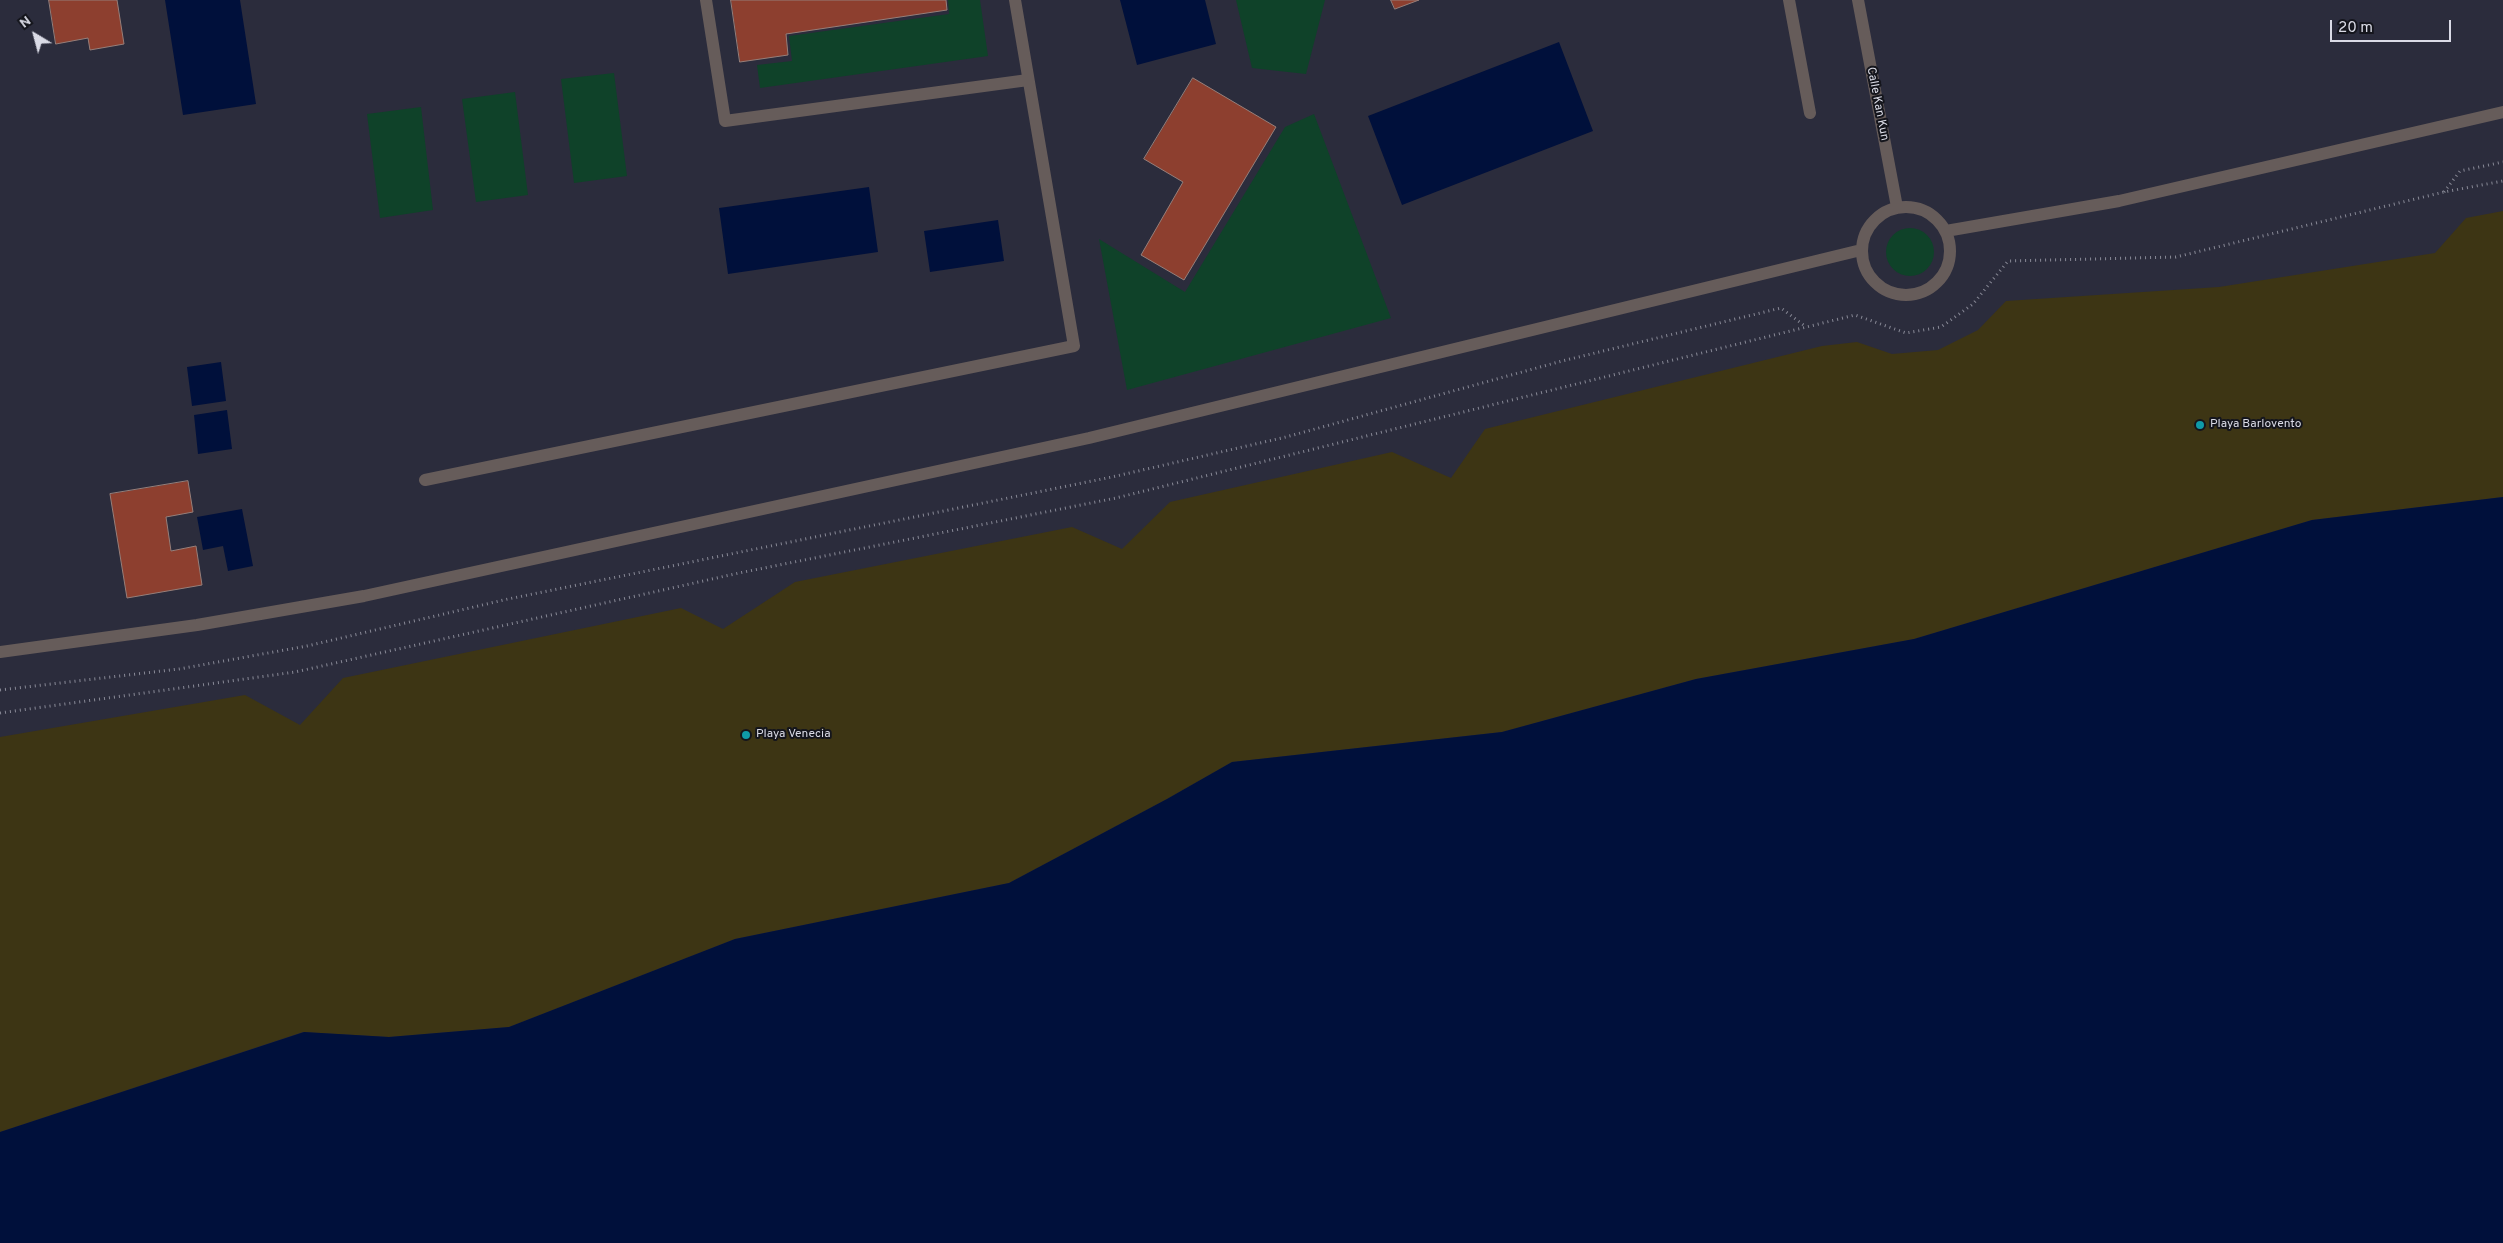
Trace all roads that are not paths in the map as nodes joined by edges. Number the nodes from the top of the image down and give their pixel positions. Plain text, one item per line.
1 (706, 0) edge
2 (1015, 0) edge
3 (1789, 0) edge
4 (1858, 0) edge
5 (1028, 80) junction
6 (2503, 112) edge
7 (1810, 113) dead end
8 (1897, 207) junction
9 (1946, 231) junction
10 (1861, 250) junction
11 (425, 480) dead end
12 (0, 652) edge

1 - 5 street
2 - 5 street
3 - 7 street
4 - 8 street, Calle Kan Kun
5 - 11 street
6 - 9 street
8 - 9 street
8 - 10 street
9 - 10 street
10 - 12 street

